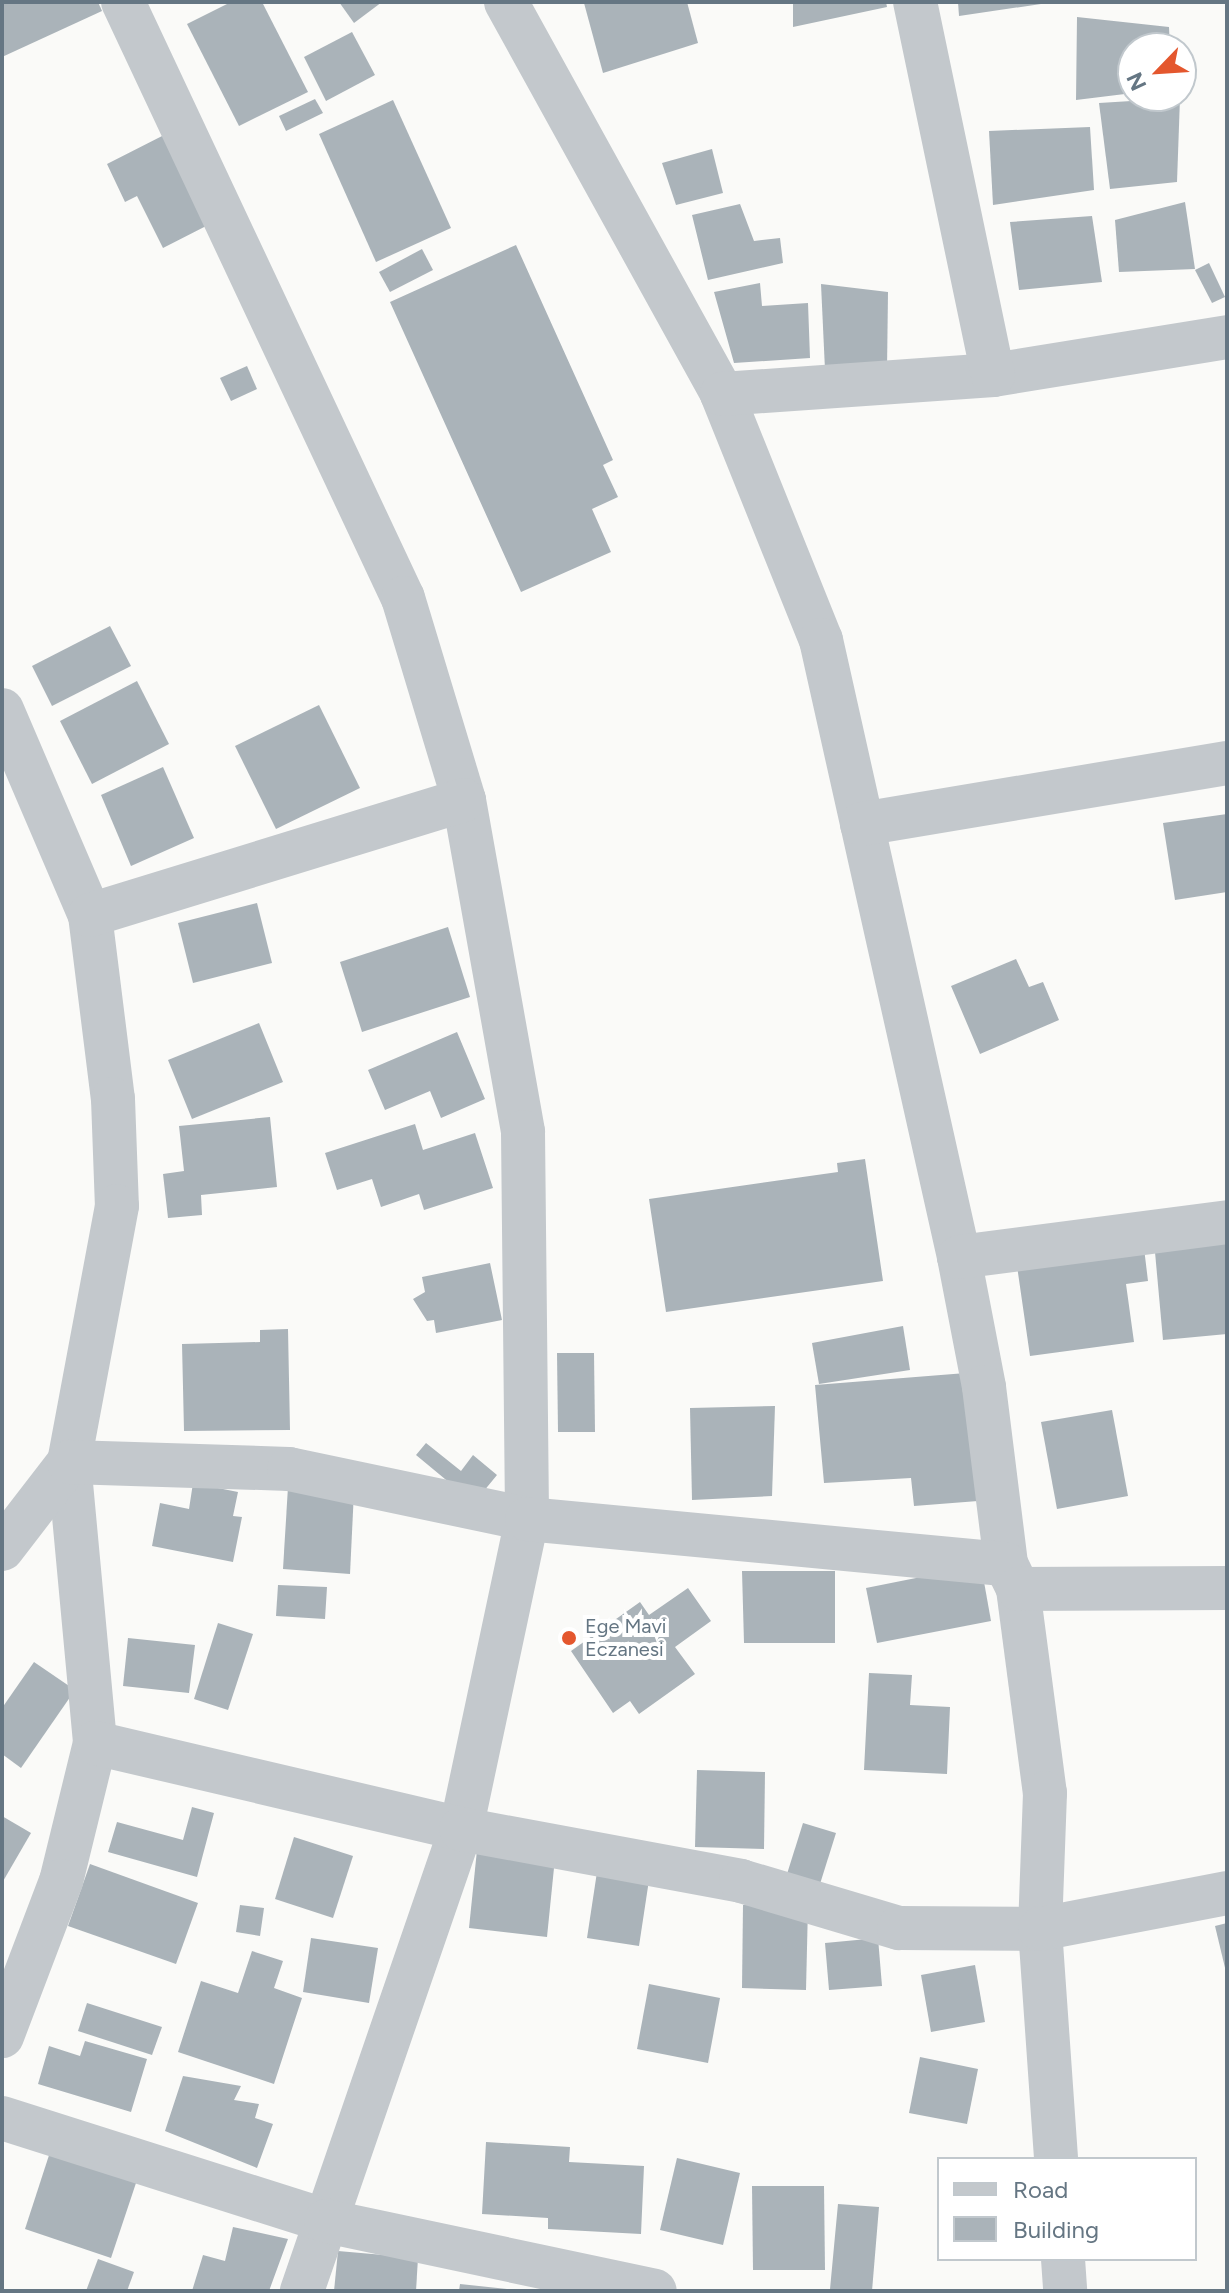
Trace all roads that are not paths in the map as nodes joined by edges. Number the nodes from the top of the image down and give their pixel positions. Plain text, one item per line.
1 (123, 2) edge
2 (506, 2) edge
3 (915, 2) edge
4 (1227, 337) edge
5 (993, 375) junction
6 (722, 394) junction
7 (2, 710) edge
8 (1227, 763) edge
9 (464, 800) junction
10 (862, 824) junction
11 (90, 915) junction
12 (1227, 1222) edge
13 (959, 1257) junction
14 (69, 1462) junction
15 (527, 1519) junction
16 (2, 1549) edge
17 (1012, 1576) junction
18 (1227, 1588) edge
19 (95, 1743) junction
20 (461, 1829) junction
21 (1227, 1893) edge
22 (1040, 1929) junction
23 (2, 2036) edge
24 (2, 2118) edge
25 (1056, 2157) edge
26 (326, 2221) junction
27 (1063, 2261) edge
28 (302, 2291) edge
29 (655, 2291) edge
30 (1065, 2291) edge

1 - 9 street
2 - 6 street
3 - 5 street
4 - 5 street
5 - 6 street
6 - 10 street
7 - 11 street
8 - 10 street
9 - 11 street
9 - 15 street
10 - 13 street
11 - 14 street
12 - 13 street
13 - 17 street
14 - 15 street
14 - 16 street
14 - 19 street
15 - 17 street
15 - 20 street
17 - 18 street
17 - 22 street
19 - 20 street
19 - 23 street
20 - 22 street
20 - 26 street
21 - 22 street
22 - 25 street
24 - 26 street
26 - 28 street
26 - 29 street
27 - 30 street

